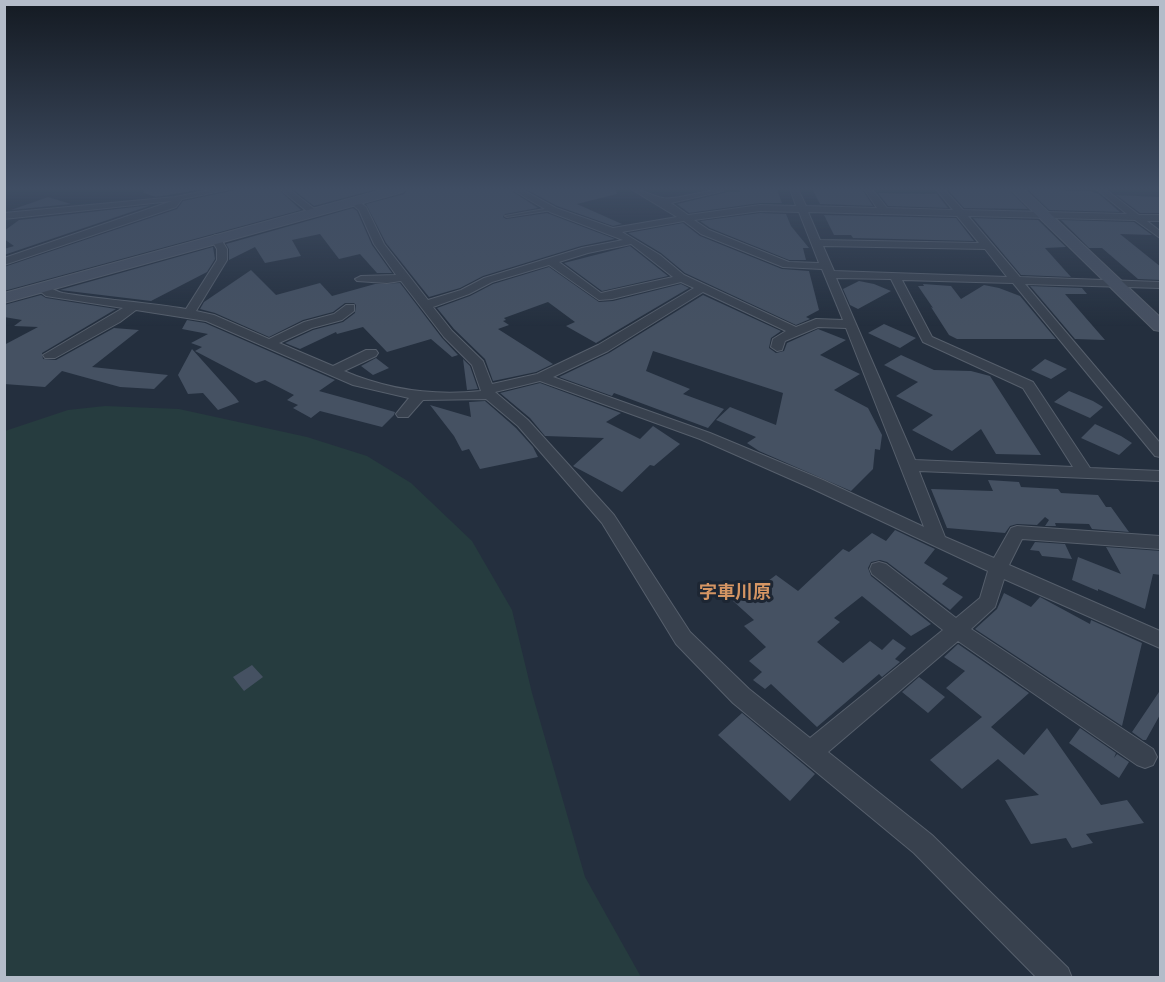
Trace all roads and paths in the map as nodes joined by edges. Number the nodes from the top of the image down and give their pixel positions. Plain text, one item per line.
1 (81, 235) edge
2 (226, 235) edge
3 (375, 235) edge
4 (621, 235) edge
5 (712, 235) edge
6 (813, 235) edge
7 (980, 235) edge
8 (1065, 235) edge
9 (215, 238) junction
10 (633, 241) junction
11 (816, 243) junction
12 (989, 246) junction
13 (552, 261) junction
14 (4, 262) edge
15 (827, 270) junction
16 (405, 277) junction
17 (895, 277) junction
18 (681, 278) junction
19 (361, 279) dead end
20 (1017, 280) junction
21 (1116, 284) junction
22 (1161, 285) edge
23 (41, 287) junction
24 (702, 288) junction
25 (4, 298) edge
26 (426, 305) junction
27 (134, 306) junction
28 (350, 308) dead end
29 (189, 313) junction
30 (850, 324) junction
31 (1161, 326) edge
32 (795, 331) junction
33 (270, 343) junction
34 (777, 347) dead end
35 (371, 353) dead end
36 (50, 355) dead end
37 (334, 371) junction
38 (541, 377) junction
39 (489, 392) junction
40 (417, 397) junction
41 (403, 414) dead end
42 (1161, 452) edge
43 (909, 465) junction
44 (1084, 473) junction
45 (1161, 476) edge
46 (938, 541) junction
47 (1161, 542) edge
48 (998, 568) junction
49 (879, 569) dead end
50 (957, 630) junction
51 (1161, 640) edge
52 (811, 752) junction
53 (1145, 757) dead end
54 (1058, 978) edge

1 - 14 street
2 - 9 main road
3 - 16 street
4 - 10 street
5 - 15 street
6 - 11 street
7 - 12 street
8 - 21 main road
9 - 23 main road
9 - 29 street
10 - 13 street
10 - 18 street
11 - 12 street
11 - 15 street
12 - 20 street
13 - 18 street
13 - 26 street
15 - 17 street
15 - 30 street
16 - 19 street
16 - 26 street
17 - 20 street
17 - 44 street
18 - 24 street
20 - 21 street
20 - 42 street
21 - 22 street
21 - 31 main road
23 - 25 main road
23 - 27 street
24 - 32 street
24 - 38 street
26 - 39 street
27 - 29 street
27 - 36 street
28 - 33 street
29 - 33 street
30 - 32 street
30 - 43 street
32 - 34 street
33 - 37 street
35 - 37 street
37 - 40 street
38 - 39 street
38 - 46 street
39 - 40 street
39 - 52 street
40 - 41 street
43 - 44 street
43 - 46 street
44 - 45 street
46 - 48 street
47 - 48 street
48 - 50 street
48 - 51 street
49 - 50 street
50 - 52 street
50 - 53 street
52 - 54 street

